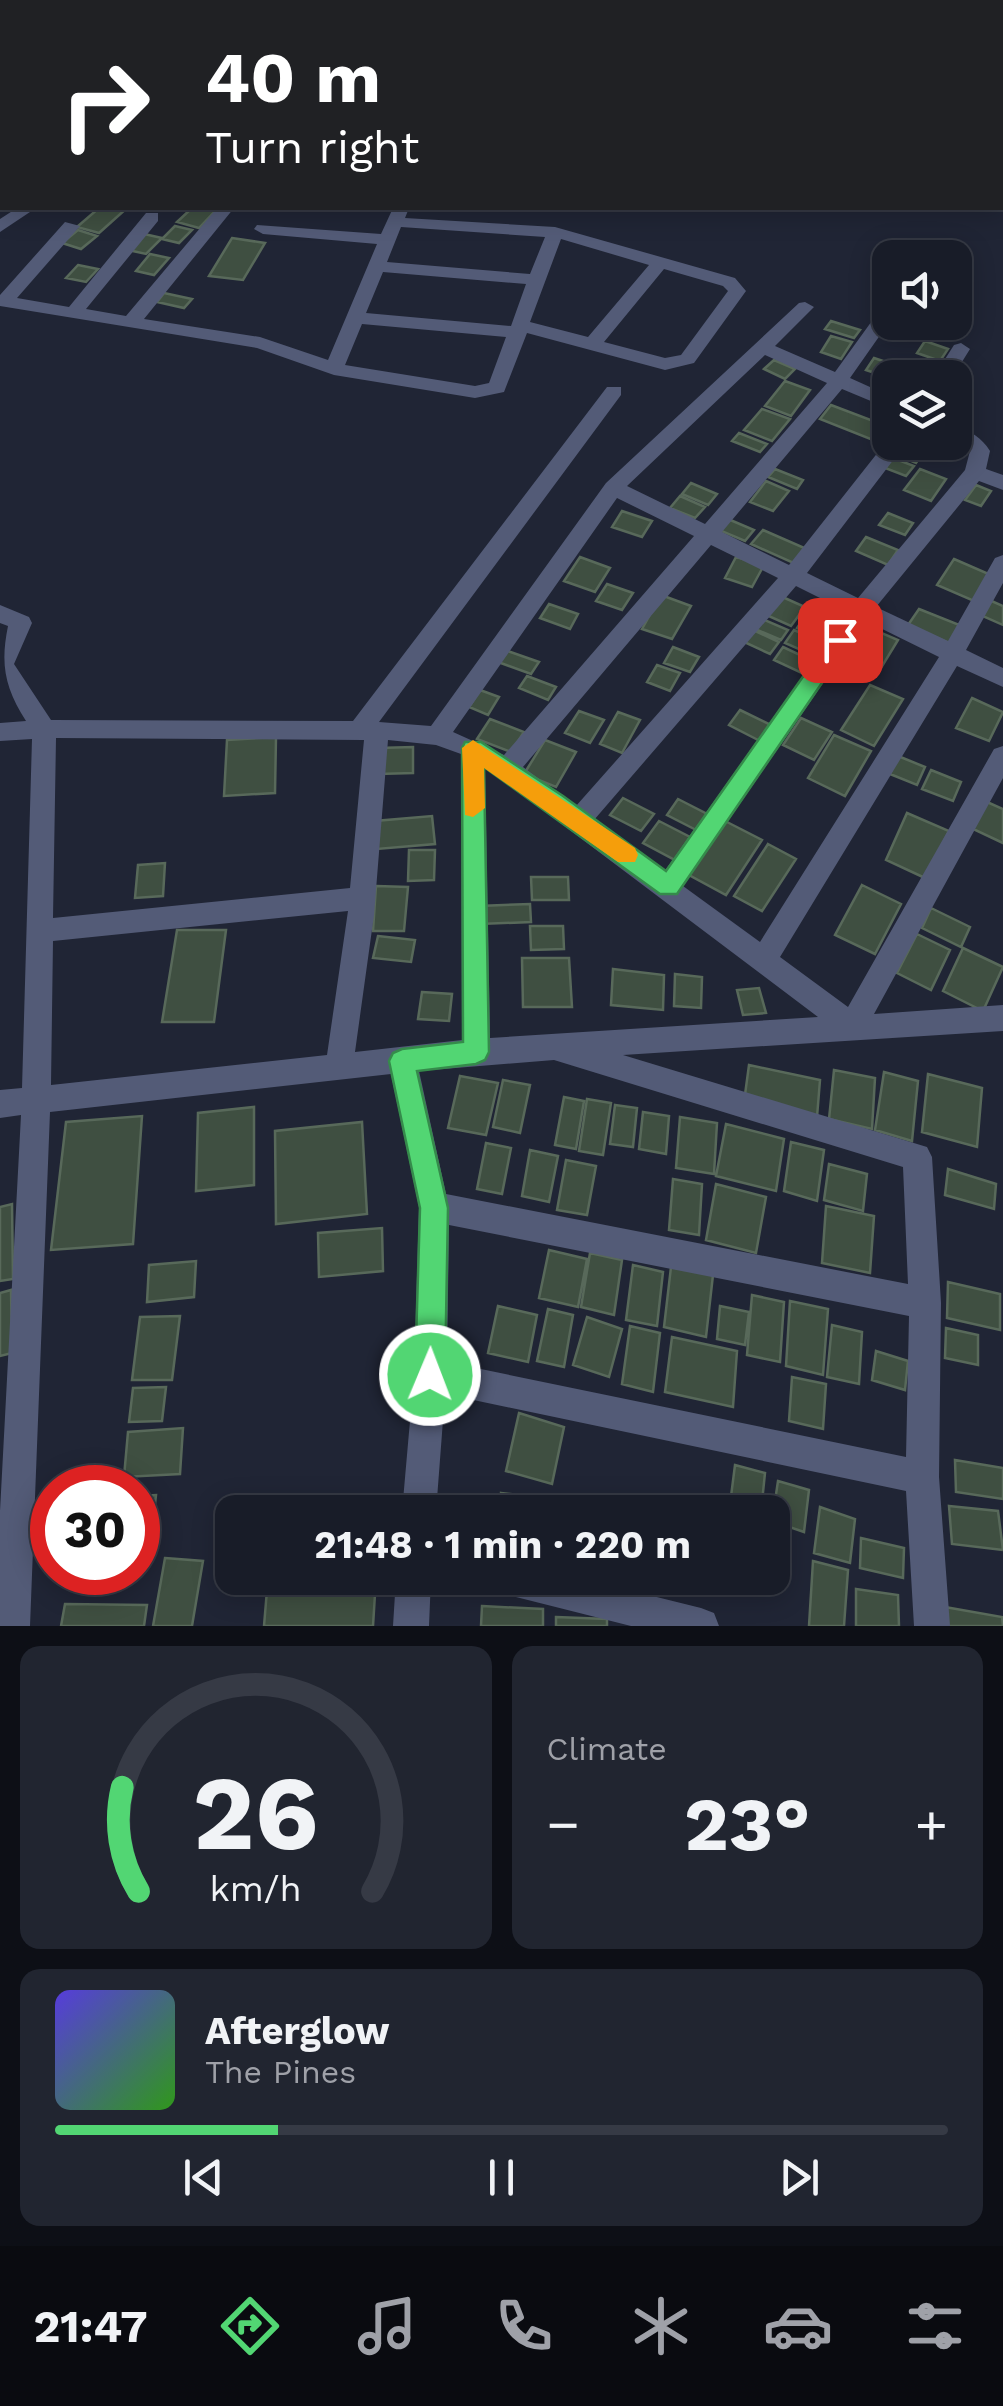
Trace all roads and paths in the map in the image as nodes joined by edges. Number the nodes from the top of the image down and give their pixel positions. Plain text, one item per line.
1 (25, 210) edge
2 (224, 210) edge
3 (152, 217) dead end
4 (394, 223) edge
5 (70, 226) dead end
6 (0, 227) edge
7 (264, 229) dead end
8 (555, 232) junction
9 (662, 262) junction
10 (376, 266) junction
11 (538, 280) junction
12 (2, 302) edge
13 (804, 306) dead end
14 (73, 313) junction
15 (355, 318) junction
16 (131, 322) junction
17 (519, 329) junction
18 (872, 333) edge
19 (592, 344) junction
20 (762, 347) junction
21 (960, 349) dead end
22 (953, 360) edge
23 (334, 369) junction
24 (838, 382) junction
25 (614, 391) dead end
26 (872, 396) edge
27 (972, 445) edge
28 (883, 460) edge
29 (976, 472) junction
30 (1003, 482) edge
31 (613, 488) junction
32 (706, 533) junction
33 (1003, 563) edge
34 (795, 573) junction
35 (862, 608) junction
36 (0, 613) edge
37 (952, 654) junction
38 (1, 665) edge
39 (1003, 678) edge
40 (44, 729) junction
41 (368, 731) junction
42 (0, 732) edge
43 (437, 736) junction
44 (473, 748) junction
45 (1003, 756) edge
46 (507, 769) junction
47 (580, 820) junction
48 (668, 886) junction
49 (362, 898) junction
50 (37, 931) junction
51 (763, 961) junction
52 (1003, 1018) edge
53 (852, 1026) junction
54 (550, 1046) junction
55 (476, 1052) junction
56 (402, 1061) junction
57 (339, 1068) junction
58 (36, 1098) junction
59 (0, 1104) edge
60 (434, 1208) junction
61 (925, 1303) junction
62 (430, 1375) junction
63 (922, 1478) junction
64 (420, 1495) edge
65 (413, 1595) edge
66 (579, 1595) edge
67 (12, 1626) edge
68 (411, 1626) edge
69 (701, 1626) edge
70 (932, 1626) edge

1 - 6 street
2 - 16 street
3 - 14 street
4 - 7 street
4 - 8 street
4 - 10 street
5 - 12 street
8 - 9 street
8 - 11 street
9 - 19 street
9 - 19 street
10 - 11 street
10 - 15 street
11 - 17 street
12 - 14 street
13 - 20 street
14 - 16 street
15 - 17 street
15 - 23 street
16 - 23 street
17 - 19 street
17 - 23 street
18 - 24 street
20 - 24 street
20 - 31 street
21 - 22 street
24 - 26 street
24 - 32 street
25 - 41 street
27 - 29 street
28 - 34 street
29 - 30 street
29 - 35 street
31 - 32 street
31 - 43 street
32 - 34 street
32 - 46 street
33 - 37 street
34 - 35 street
34 - 47 street
35 - 37 street
35 - 48 street
36 - 38 street
37 - 39 street
37 - 51 street
38 - 40 street
40 - 41 street
40 - 42 street
40 - 50 street
41 - 43 street
41 - 49 street
43 - 44 street
44 - 46 street
44 - 55 street
45 - 53 street
46 - 47 street
47 - 48 street
48 - 51 street
49 - 50 street
49 - 57 street
50 - 58 street
51 - 53 street
52 - 53 street
53 - 54 street
54 - 55 street
54 - 61 street
55 - 56 street
56 - 57 street
56 - 60 street
57 - 58 street
58 - 59 street
58 - 67 street
60 - 61 street
60 - 62 street
61 - 63 street
62 - 63 street
62 - 64 street
63 - 70 street
65 - 68 street
66 - 69 street

